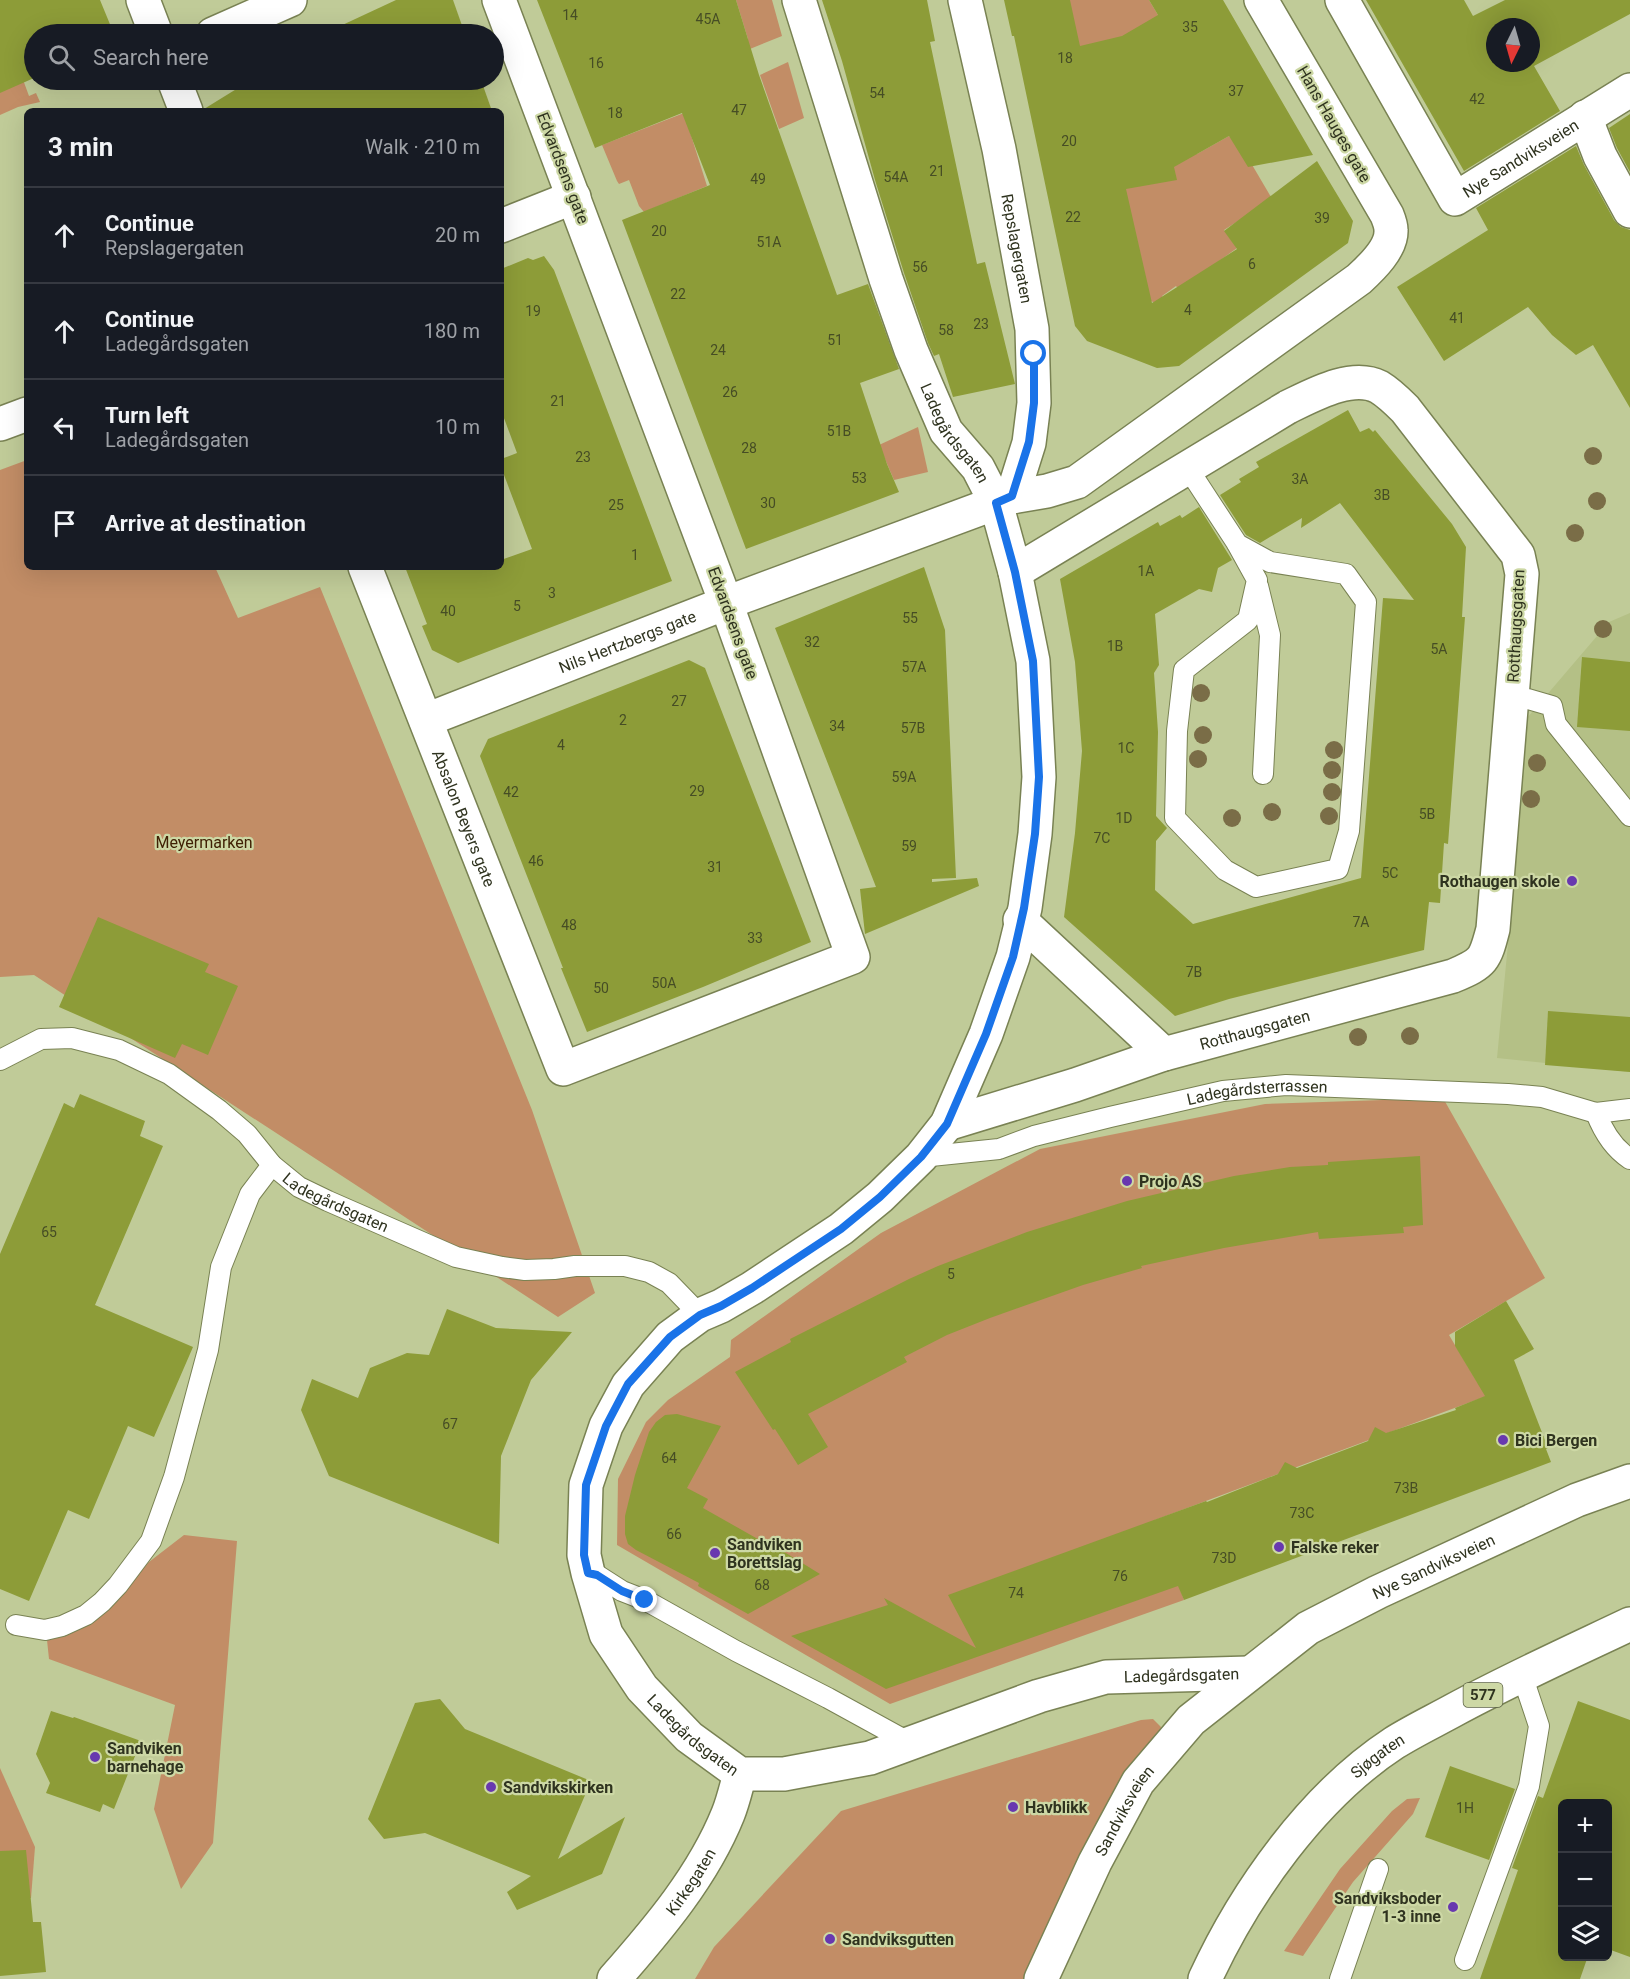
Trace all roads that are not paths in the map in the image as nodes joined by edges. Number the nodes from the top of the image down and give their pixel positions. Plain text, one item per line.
1 (143, 0) edge
2 (290, 0) edge
3 (499, 0) edge
4 (799, 0) edge
5 (965, 0) edge
6 (1261, 0) edge
7 (1342, 0) edge
8 (152, 24) edge
9 (236, 24) edge
10 (178, 90) edge
11 (1630, 90) edge
12 (185, 108) edge
13 (1586, 117) junction
14 (574, 197) junction
15 (1630, 211) edge
16 (504, 225) edge
17 (24, 415) edge
18 (0, 424) edge
19 (1187, 467) junction
20 (1004, 500) junction
21 (1236, 542) junction
22 (366, 570) edge
23 (1015, 572) junction
24 (1257, 580) junction
25 (726, 603) junction
26 (1512, 701) junction
27 (426, 720) junction
28 (1263, 774) dead end
29 (1630, 816) edge
30 (1020, 920) junction
31 (1164, 1054) junction
32 (0, 1060) edge
33 (563, 1069) joint
34 (1630, 1109) edge
35 (1596, 1113) junction
36 (947, 1124) junction
37 (921, 1157) junction
38 (1630, 1159) edge
39 (272, 1165) junction
40 (700, 1315) junction
41 (1630, 1481) edge
42 (588, 1573) junction
43 (1630, 1624) edge
44 (16, 1625) dead end
45 (1249, 1673) junction
46 (1522, 1675) junction
47 (910, 1743) junction
48 (740, 1774) junction
49 (1378, 1869) dead end
50 (1465, 1960) dead end
51 (617, 1978) edge
52 (1041, 1979) edge
53 (1205, 1979) edge
54 (1340, 1979) edge

1 - 8 street
2 - 9 street
3 - 14 street, Edvardsens gate
4 - 20 street, Ladegårdsgaten
5 - 20 street, Repslagergaten
6 - 20 street, Hans Hauges gate
7 - 13 street, Nye Sandviksveien
10 - 12 street
11 - 13 street, Nye Sandviksveien
13 - 15 street, Nye Sandviksveien
14 - 16 street
14 - 25 street, Edvardsens gate
17 - 18 street
19 - 21 lane
19 - 23 street, Rotthaugsgaten
19 - 26 street, Rotthaugsgaten
20 - 23 street, Ladegårdsgaten
20 - 25 street, Nils Hertzbergs gate
21 - 24 lane
21 - 24 lane
22 - 27 street, Absalon Beyers gate
23 - 30 street, Ladegårdsgaten
24 - 28 lane
25 - 27 street, Nils Hertzbergs gate
25 - 33 street, Edvardsens gate
26 - 29 lane
26 - 31 street, Rotthaugsgaten
27 - 33 street, Absalon Beyers gate
30 - 31 street
30 - 36 street, Ladegårdsgaten
31 - 36 street, Rotthaugsgaten
32 - 39 lane, Ladegårdsgaten
34 - 35 lane, Ladegårdsterrassen
35 - 37 lane, Ladegårdsterrassen
35 - 38 lane
36 - 37 street, Ladegårdsgaten
37 - 40 street, Ladegårdsgaten
39 - 40 lane, Ladegårdsgaten
39 - 44 lane
40 - 42 street, Ladegårdsgaten
41 - 45 street, Nye Sandviksveien
42 - 47 lane
42 - 48 street, Ladegårdsgaten
43 - 46 street, Sjøgaten / 577
45 - 47 street, Ladegårdsgaten
45 - 52 street, Sandviksveien
46 - 50 lane
46 - 53 street, Sjøgaten / 577
47 - 48 street, Ladegårdsgaten
48 - 51 street, Kirkegaten
49 - 54 lane

